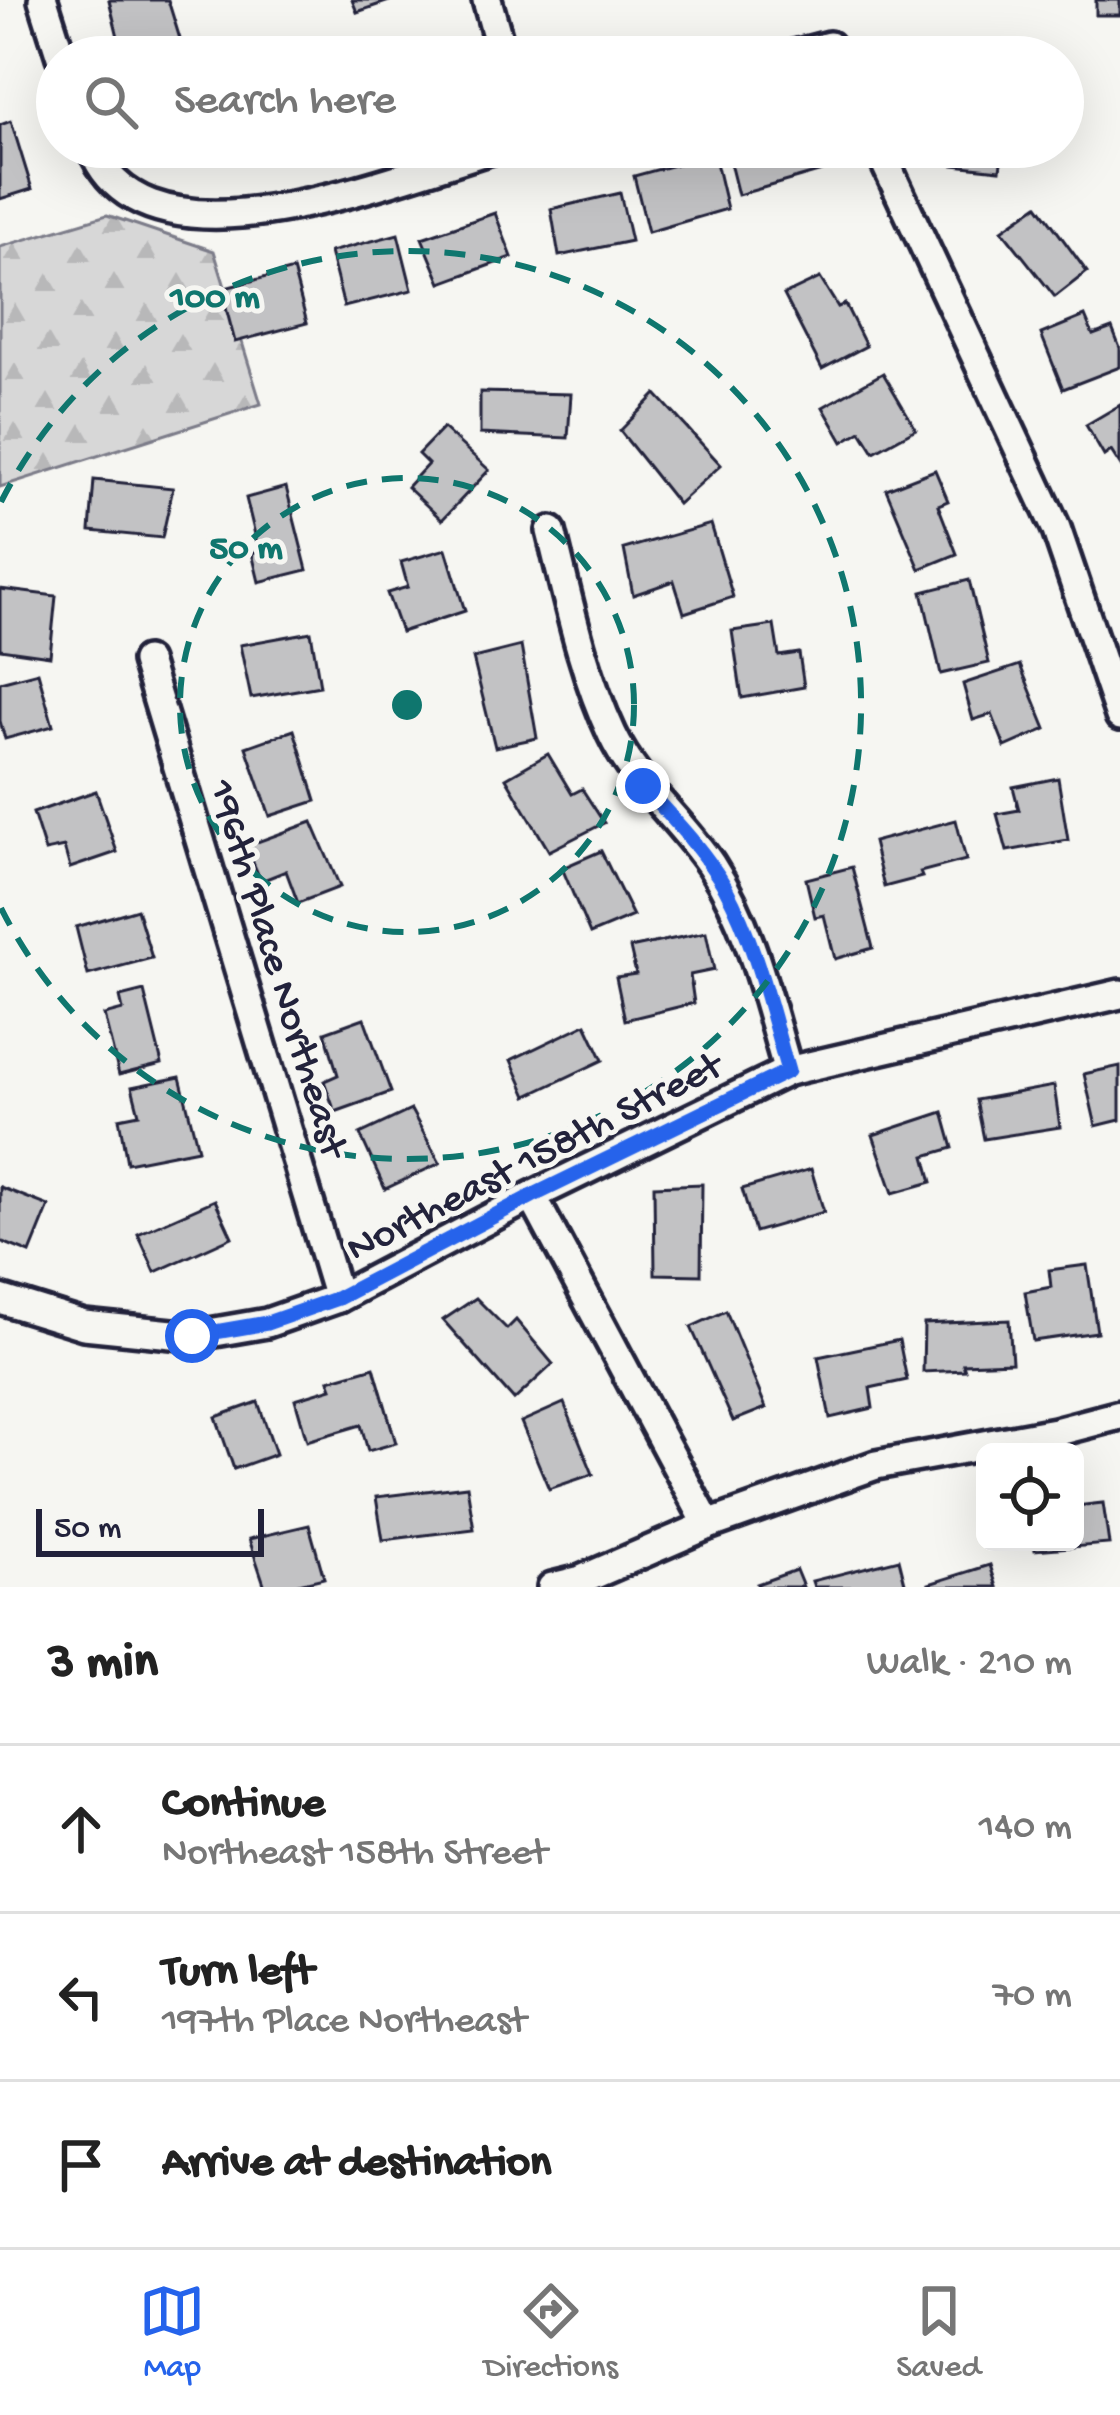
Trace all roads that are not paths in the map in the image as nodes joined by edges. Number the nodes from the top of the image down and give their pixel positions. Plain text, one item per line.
1 (44, 0) edge
2 (488, 0) edge
3 (55, 36) edge
4 (497, 36) edge
5 (103, 168) edge
6 (425, 168) edge
7 (888, 168) edge
8 (551, 531) dead end
9 (146, 661) dead end
10 (1120, 716) edge
11 (1120, 994) edge
12 (788, 1071) junction
13 (532, 1196) junction
14 (338, 1298) junction
15 (0, 1299) edge
16 (1120, 1415) edge
17 (708, 1526) junction
18 (552, 1587) edge

1 - 3 street
2 - 4 street
5 - 6 street
7 - 10 street
8 - 12 street
9 - 14 street, 196th Place Northeast
11 - 12 street, Northeast 158th Street
12 - 13 street, Northeast 158th Street
13 - 14 street, Northeast 158th Street
13 - 17 street
14 - 15 street, Northeast 158th Street
16 - 17 street
17 - 18 street

